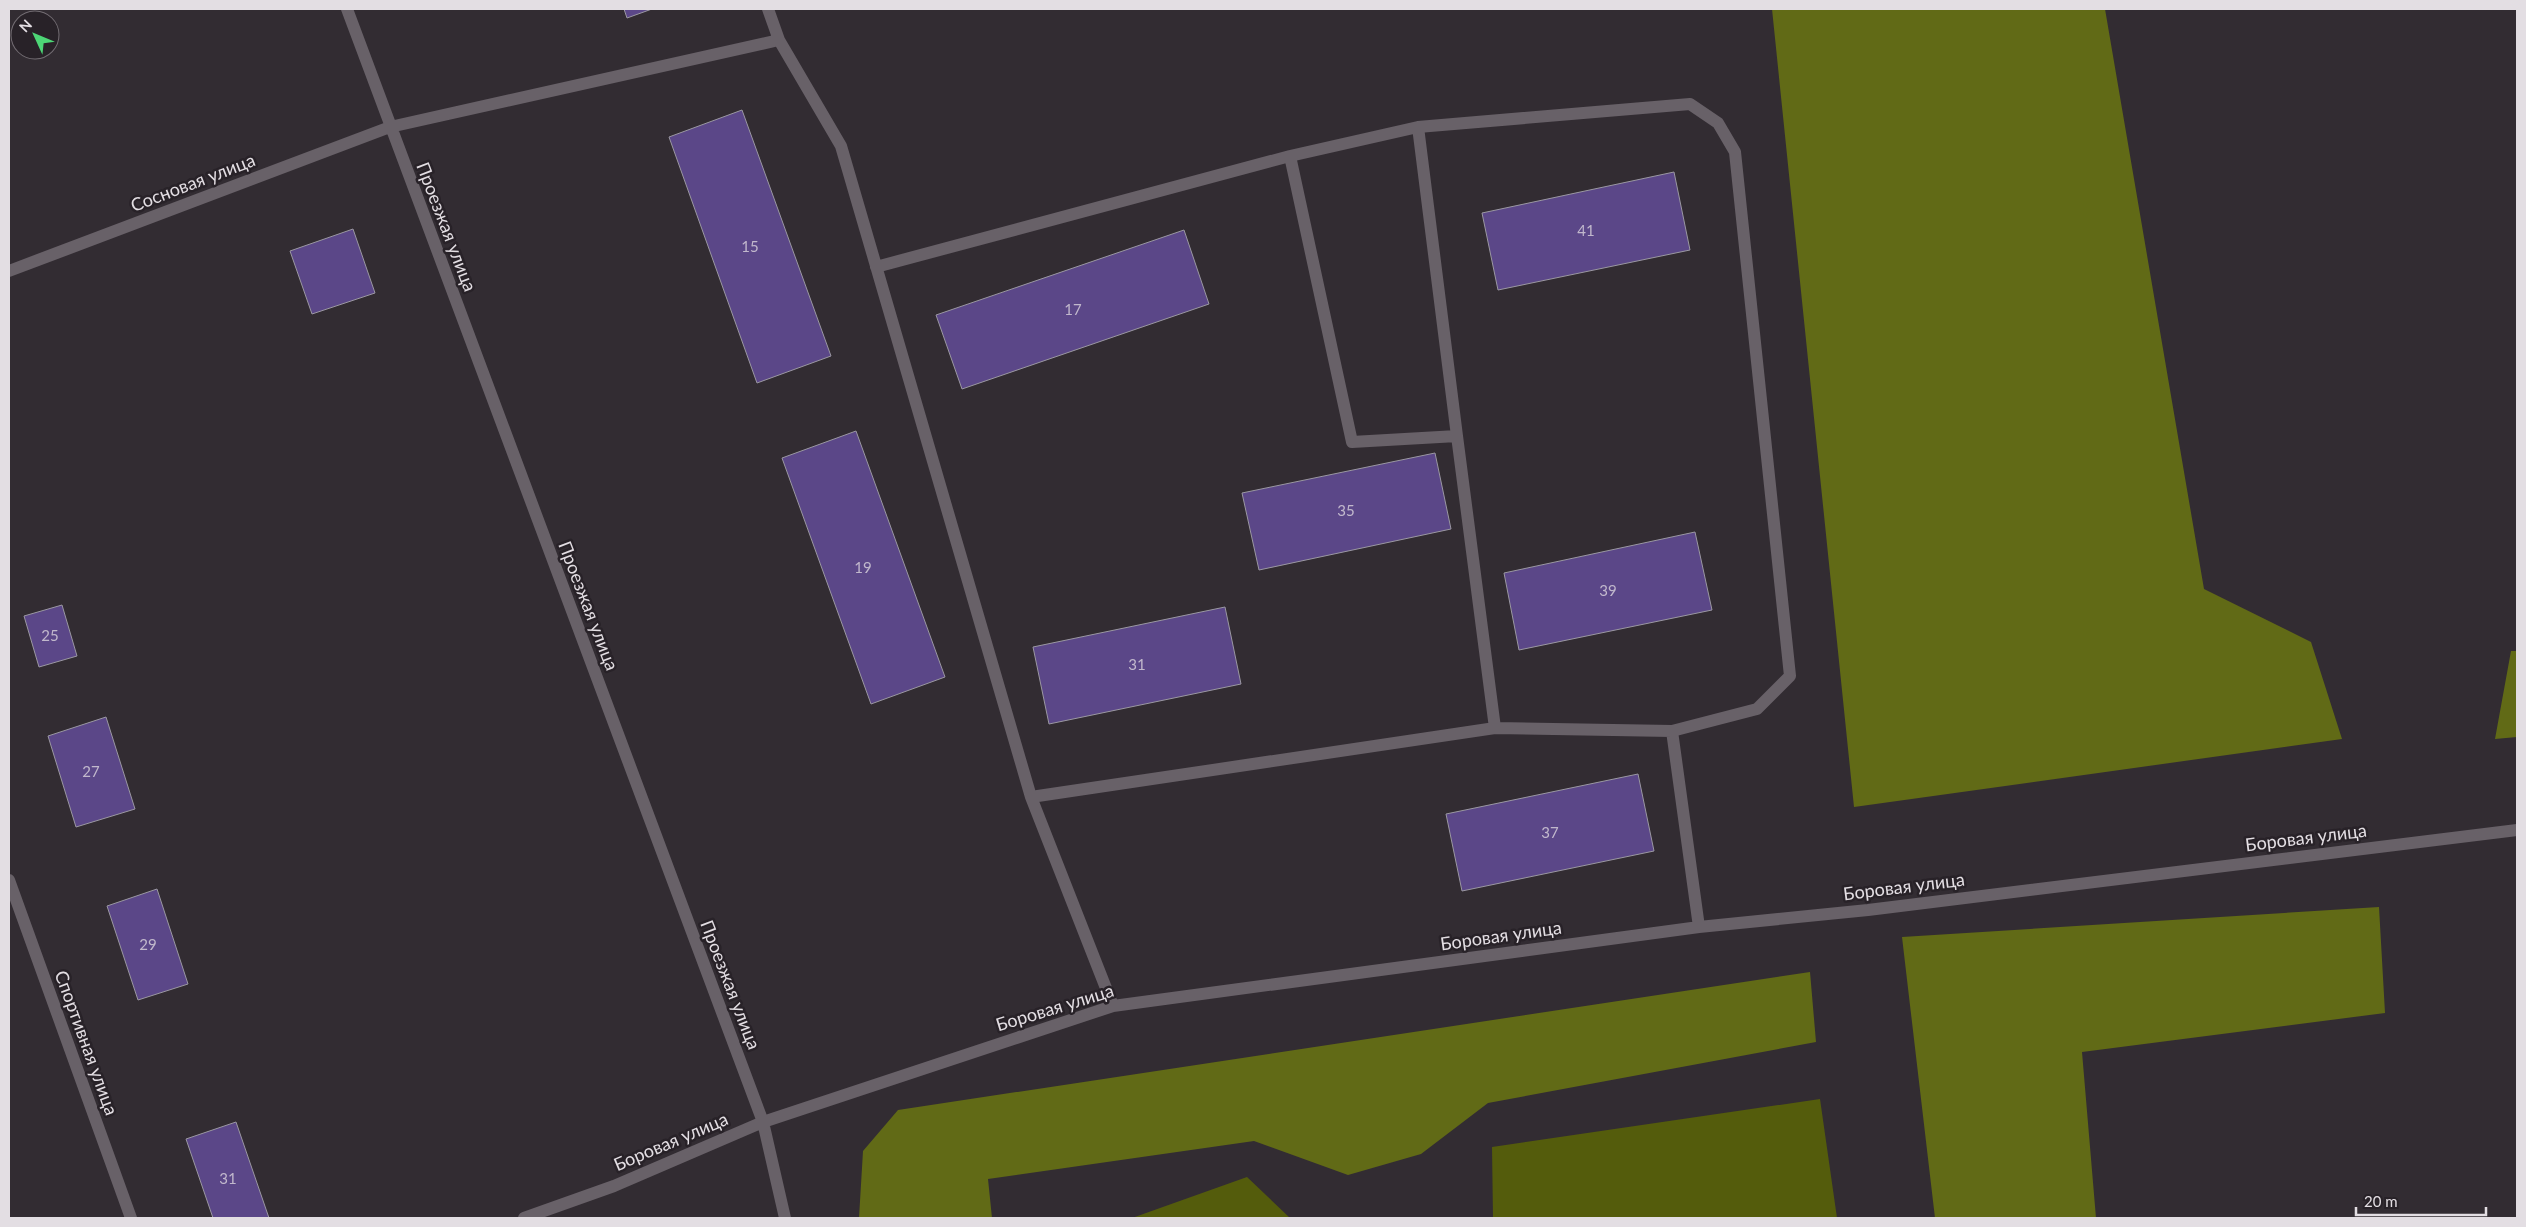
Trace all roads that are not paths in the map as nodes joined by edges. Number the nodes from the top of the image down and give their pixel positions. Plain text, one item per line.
1 (346, 9) edge
2 (768, 9) edge
3 (779, 40) junction
4 (390, 127) junction
5 (1418, 127) junction
6 (1290, 156) junction
7 (876, 267) junction
8 (9, 271) edge
9 (1457, 436) junction
10 (1495, 728) junction
11 (1672, 731) junction
12 (1030, 797) junction
13 (2517, 830) edge
14 (9, 880) edge
15 (1699, 927) junction
16 (1113, 1006) junction
17 (762, 1122) junction
18 (131, 1218) edge
19 (524, 1218) edge
20 (785, 1218) edge

1 - 4 street, Проезжая улица
2 - 3 street
3 - 4 street, Сосновая улица
3 - 7 street
4 - 8 street, Сосновая улица
4 - 17 street, Проезжая улица
5 - 6 street
5 - 9 street
5 - 11 street
6 - 7 street
6 - 9 street
7 - 12 street
9 - 10 street
10 - 11 street
10 - 12 street
11 - 15 street
12 - 16 street
13 - 15 street, Боровая улица
14 - 18 street, Спортивная улица
15 - 16 street, Боровая улица
16 - 17 street, Боровая улица
17 - 19 street, Боровая улица
17 - 20 street, Проезжая улица

